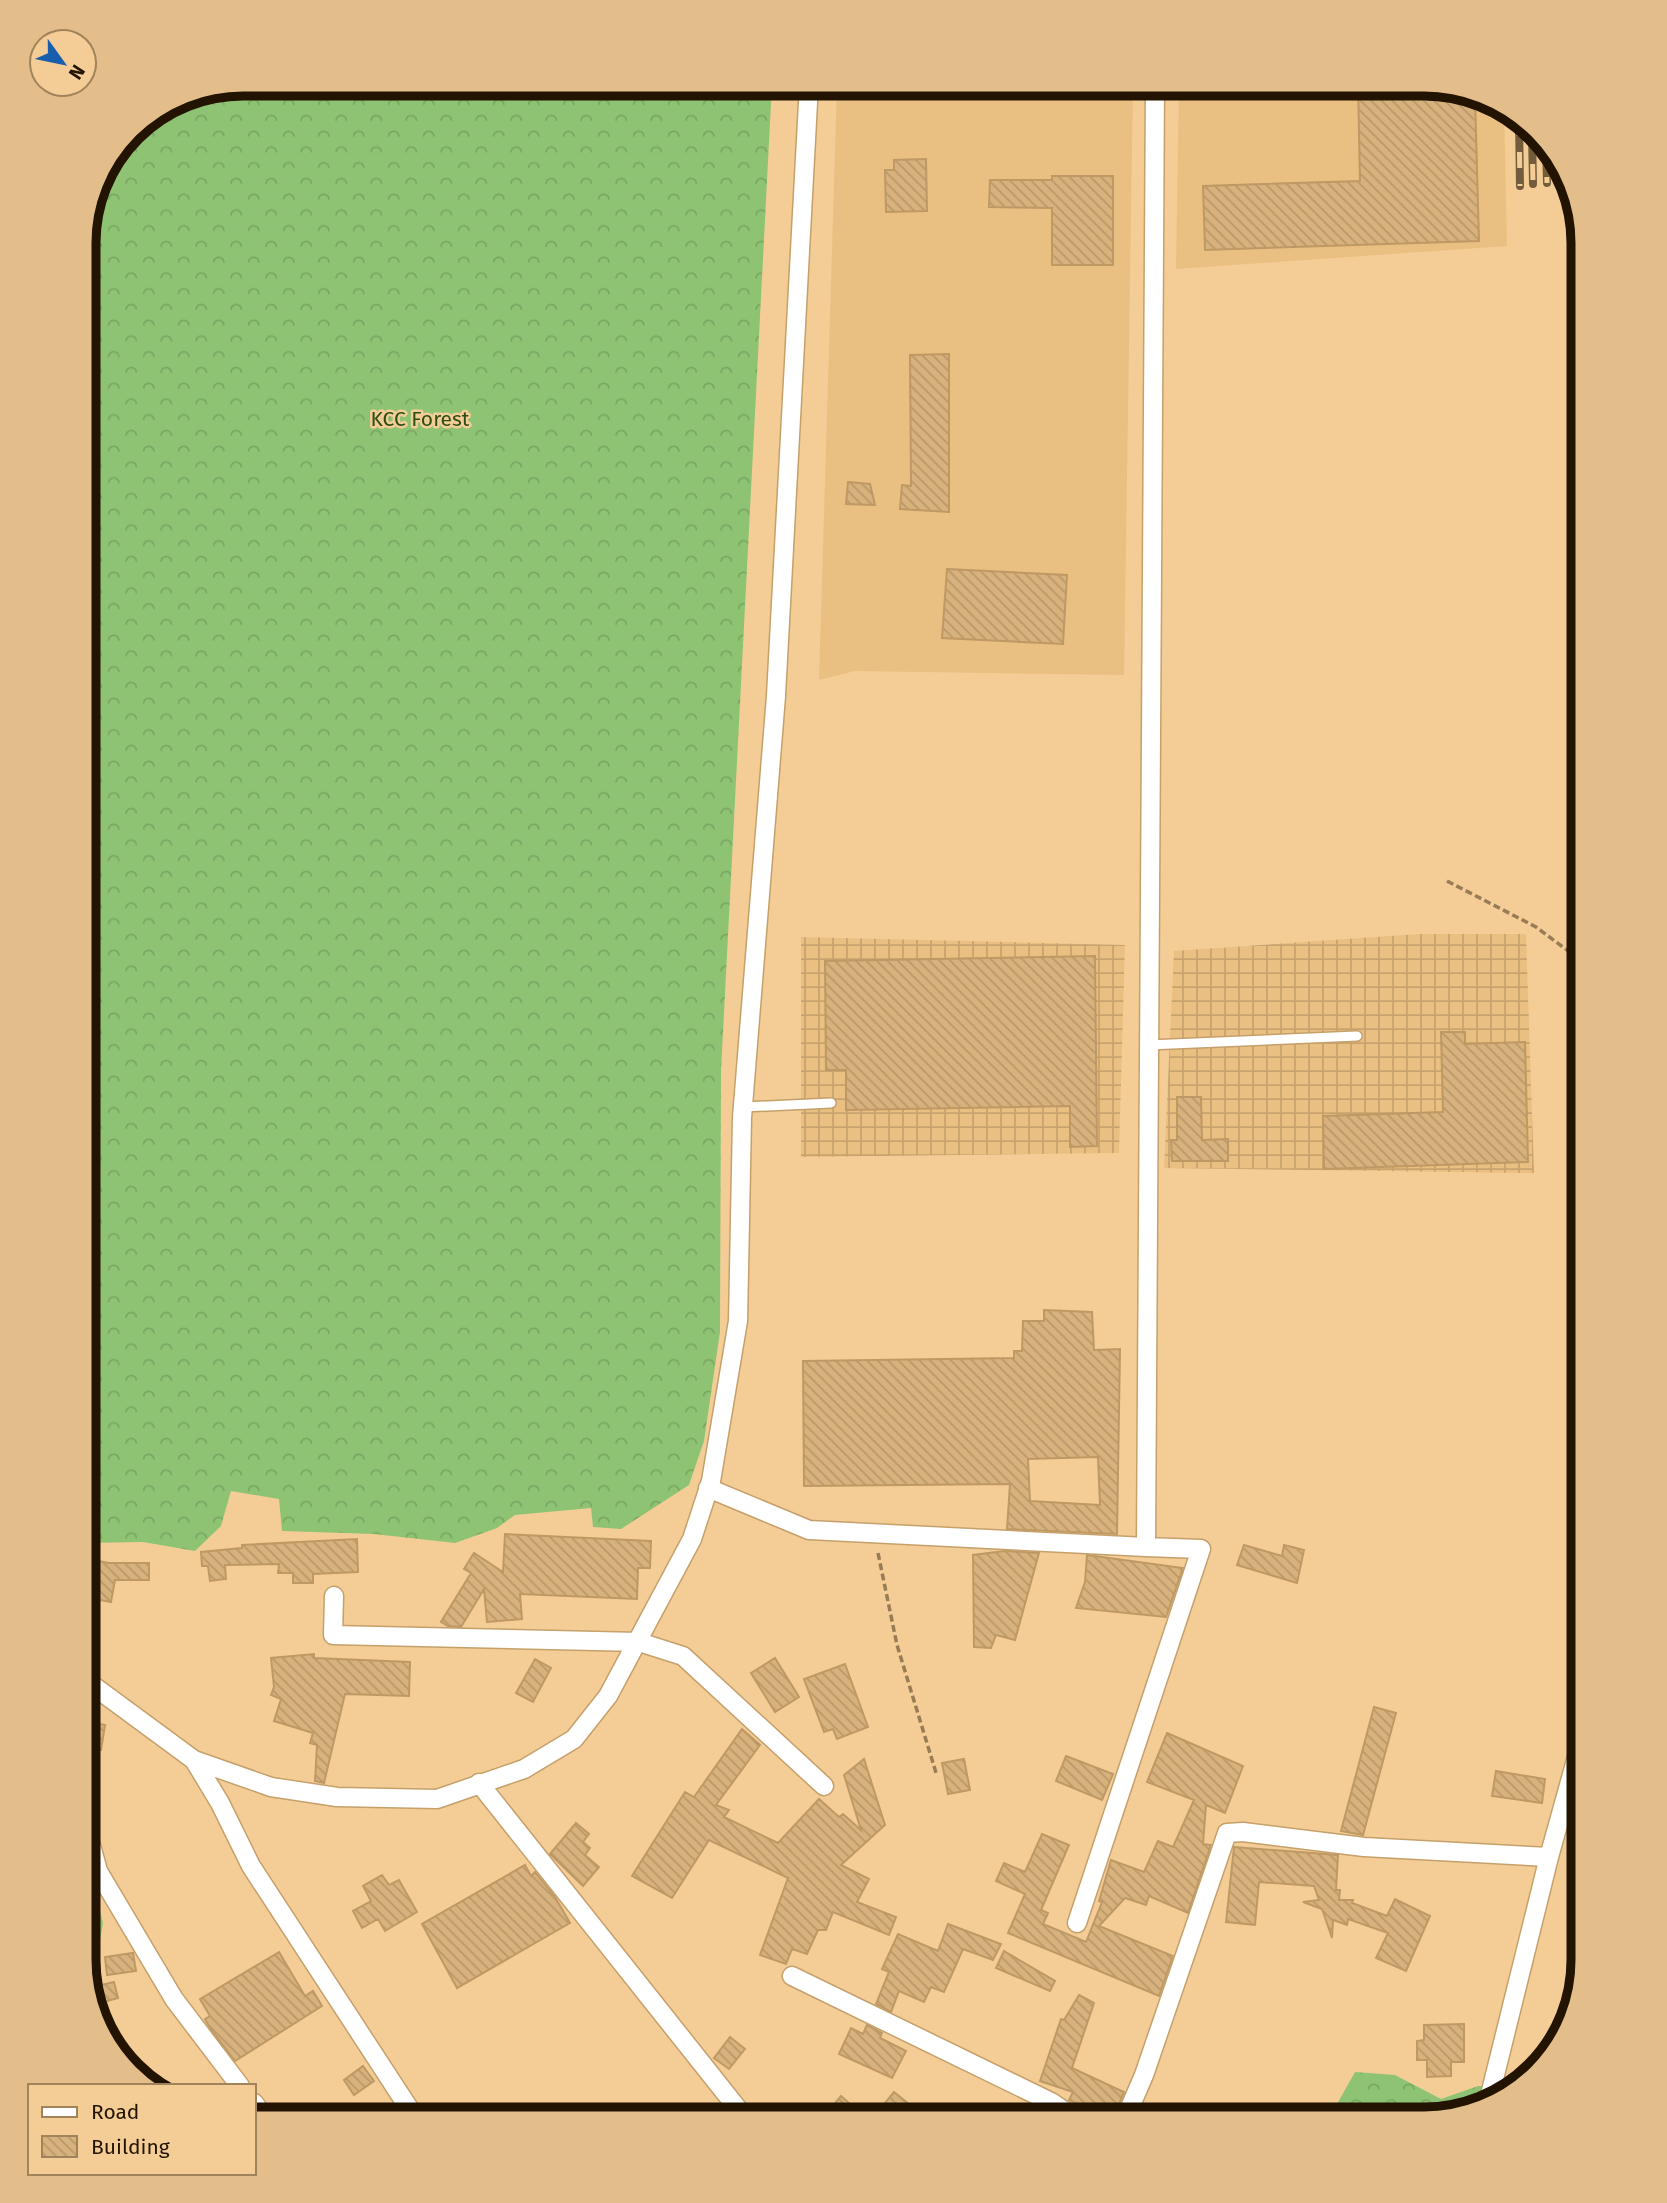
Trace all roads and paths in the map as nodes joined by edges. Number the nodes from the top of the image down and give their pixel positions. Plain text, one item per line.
1 (807, 96) edge
2 (1154, 97) edge
3 (1447, 881) dead end
4 (1571, 953) edge
5 (1357, 1036) dead end
6 (1148, 1045) junction
7 (831, 1103) dead end
8 (743, 1107) junction
9 (708, 1488) junction
10 (874, 1534) junction
11 (1146, 1548) junction
12 (334, 1596) dead end
13 (639, 1642) junction
14 (96, 1688) edge
15 (194, 1760) junction
16 (937, 1776) dead end
17 (1571, 1778) edge
18 (480, 1783) junction
19 (824, 1786) dead end
20 (1549, 1857) junction
21 (96, 1864) edge
22 (1077, 1923) dead end
23 (792, 1976) dead end
24 (238, 2084) edge
25 (1491, 2091) edge
26 (408, 2107) edge
27 (736, 2107) edge
28 (1058, 2107) edge
29 (1130, 2107) edge

1 - 8 street
2 - 6 street
3 - 4 path
5 - 6 lane
6 - 11 street
7 - 8 lane
8 - 9 street
9 - 10 street
9 - 13 street
10 - 11 street
10 - 16 path
11 - 22 street
12 - 13 street
13 - 18 street
13 - 19 street
14 - 15 street
15 - 18 street
15 - 26 street
17 - 20 street
18 - 27 street
20 - 25 street
20 - 29 street
21 - 24 street
23 - 28 street

